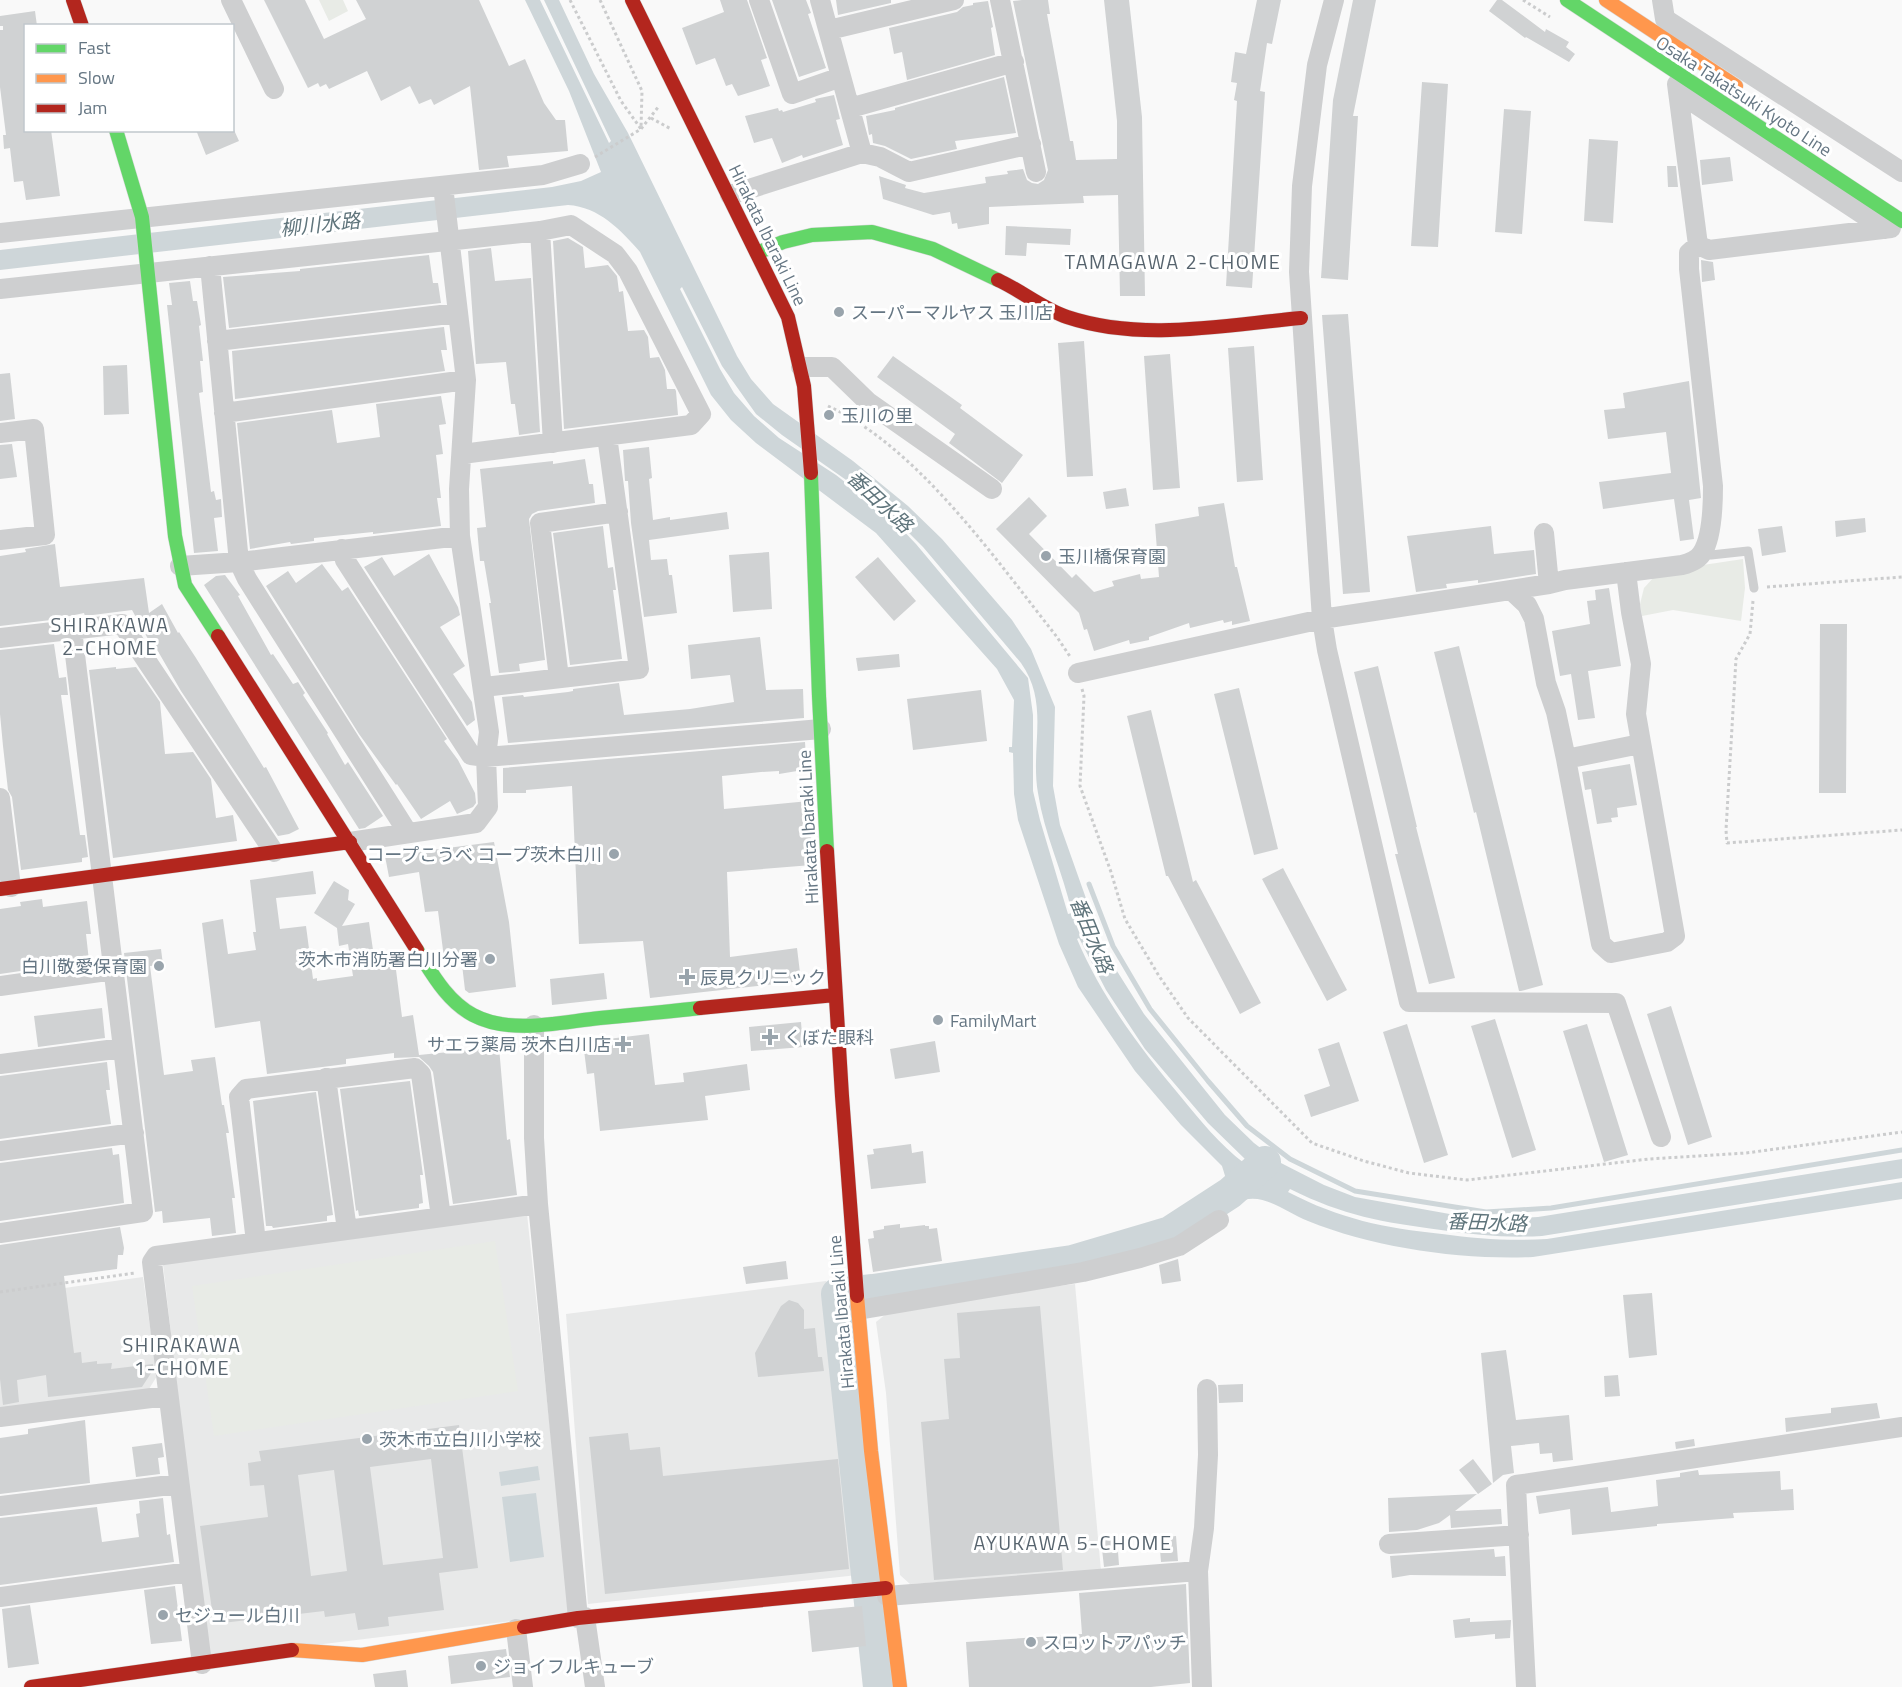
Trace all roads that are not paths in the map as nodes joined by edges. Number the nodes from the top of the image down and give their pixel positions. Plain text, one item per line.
1 (73, 0) edge
2 (231, 0) edge
3 (632, 0) edge
4 (759, 0) edge
5 (820, 0) edge
6 (954, 0) edge
7 (1000, 0) edge
8 (1334, 0) edge
9 (1567, 0) edge
10 (1606, 0) edge
11 (1662, 0) edge
12 (899, 6) edge
13 (81, 24) edge
14 (829, 30) junction
15 (1014, 62) junction
16 (842, 77) junction
17 (274, 89) dead end
18 (1744, 92) dead end
19 (850, 108) junction
20 (117, 132) edge
21 (1031, 144) junction
22 (862, 153) junction
23 (580, 164) road end
24 (1036, 172) dead end
25 (1902, 172) edge
26 (444, 192) junction
27 (730, 195) junction
28 (142, 217) junction
29 (1896, 226) edge
30 (540, 231) junction
31 (0, 233) edge
32 (449, 235) junction
33 (1698, 245) junction
34 (757, 253) junction
35 (210, 266) junction
36 (148, 273) junction
37 (0, 289) edge
38 (458, 313) junction
39 (1301, 318) junction
40 (217, 341) junction
41 (801, 367) junction
42 (466, 380) junction
43 (224, 413) junction
44 (0, 433) edge
45 (608, 436) junction
46 (553, 443) junction
47 (462, 454) junction
48 (992, 489) dead end
49 (618, 512) junction
50 (1544, 533) dead end
51 (460, 536) junction
52 (0, 540) edge
53 (342, 549) junction
54 (1704, 551) junction
55 (239, 562) junction
56 (180, 566) junction
57 (1626, 572) junction
58 (1550, 584) junction
59 (1754, 588) road end
60 (1511, 590) junction
61 (1322, 619) junction
62 (72, 630) junction
63 (0, 638) edge
64 (1078, 673) road end
65 (559, 678) junction
66 (484, 687) junction
67 (821, 729) junction
68 (1640, 744) junction
69 (486, 757) junction
70 (1566, 759) junction
71 (0, 798) edge
72 (408, 833) junction
73 (350, 842) junction
74 (274, 852) junction
75 (102, 875) junction
76 (6, 888) edge
77 (114, 970) junction
78 (0, 986) edge
79 (835, 995) junction
80 (534, 1025) junction
81 (123, 1048) junction
82 (0, 1064) edge
83 (326, 1078) junction
84 (134, 1133) junction
85 (1661, 1137) dead end
86 (0, 1151) edge
87 (538, 1204) junction
88 (441, 1217) junction
89 (1219, 1220) dead end
90 (347, 1230) junction
91 (0, 1233) edge
92 (256, 1242) junction
93 (857, 1306) junction
94 (1207, 1389) dead end
95 (167, 1396) junction
96 (0, 1417) edge
97 (1902, 1427) edge
98 (178, 1484) junction
99 (0, 1506) edge
100 (1519, 1535) junction
101 (1389, 1544) dead end
102 (1198, 1571) junction
103 (190, 1572) junction
104 (886, 1592) junction
105 (0, 1597) edge
106 (582, 1618) junction
107 (516, 1629) junction
108 (202, 1664) junction
109 (31, 1687) edge
110 (523, 1687) edge
111 (595, 1687) edge
112 (900, 1687) edge
113 (1202, 1687) edge
114 (1526, 1687) edge

1 - 13 street
2 - 17 street
3 - 27 street, Hirakata Ibaraki Line
4 - 16 street
5 - 14 street
6 - 12 street
7 - 15 street
8 - 39 street
9 - 29 street, Osaka Takatsuki Kyoto Line
10 - 18 street, Osaka Takatsuki Kyoto Line
11 - 25 street
12 - 14 street
14 - 16 street
15 - 19 street
15 - 21 street
16 - 19 street
19 - 22 street
20 - 28 street
21 - 22 street
21 - 24 street
22 - 27 street
23 - 26 street
26 - 28 street
26 - 32 street
27 - 34 street, Hirakata Ibaraki Line
28 - 31 street
28 - 36 street
29 - 33 street
29 - 33 street
30 - 32 street
30 - 45 street
30 - 46 street
32 - 35 street
32 - 38 street
33 - 54 street
34 - 39 street
34 - 41 street, Hirakata Ibaraki Line
35 - 36 street
35 - 40 street
36 - 37 street
36 - 56 street
38 - 40 street
38 - 42 street
39 - 61 street
40 - 43 street
41 - 48 street
41 - 67 street, Hirakata Ibaraki Line
42 - 43 street
42 - 47 street
43 - 55 street
44 - 52 street
45 - 46 street
45 - 49 street
46 - 47 street
47 - 51 street
49 - 65 street
49 - 65 street
50 - 58 street
51 - 53 street
51 - 66 street
53 - 55 street
53 - 69 street
54 - 57 street
54 - 59 lane
55 - 56 street
55 - 72 street
56 - 73 street
57 - 58 street
57 - 68 street
58 - 60 street
60 - 61 street
60 - 70 street
61 - 64 street
61 - 85 street
62 - 63 street
62 - 74 street
62 - 75 street
65 - 66 street
66 - 69 street
67 - 69 street
67 - 79 street, Hirakata Ibaraki Line
68 - 70 street
68 - 70 street
69 - 72 street
71 - 76 street
72 - 73 street
73 - 74 street
73 - 80 street
74 - 75 street
75 - 76 street
75 - 77 street
77 - 78 street
77 - 81 street
79 - 80 street
79 - 93 street, Hirakata Ibaraki Line
80 - 87 street
81 - 82 street
81 - 84 street
83 - 88 street
83 - 90 street
83 - 92 street
84 - 86 street
84 - 91 street
87 - 88 street
87 - 106 street
88 - 90 street
89 - 93 street
90 - 92 street
92 - 95 street
93 - 104 street, Hirakata Ibaraki Line
94 - 102 street
95 - 96 street
95 - 98 street
97 - 100 street
98 - 99 street
98 - 103 street
100 - 101 street
100 - 114 street
102 - 104 street
102 - 113 street
103 - 105 street
103 - 108 street
104 - 106 street
104 - 112 street, Hirakata Ibaraki Line
106 - 107 street
106 - 111 street
107 - 108 street
107 - 110 street
108 - 109 street

